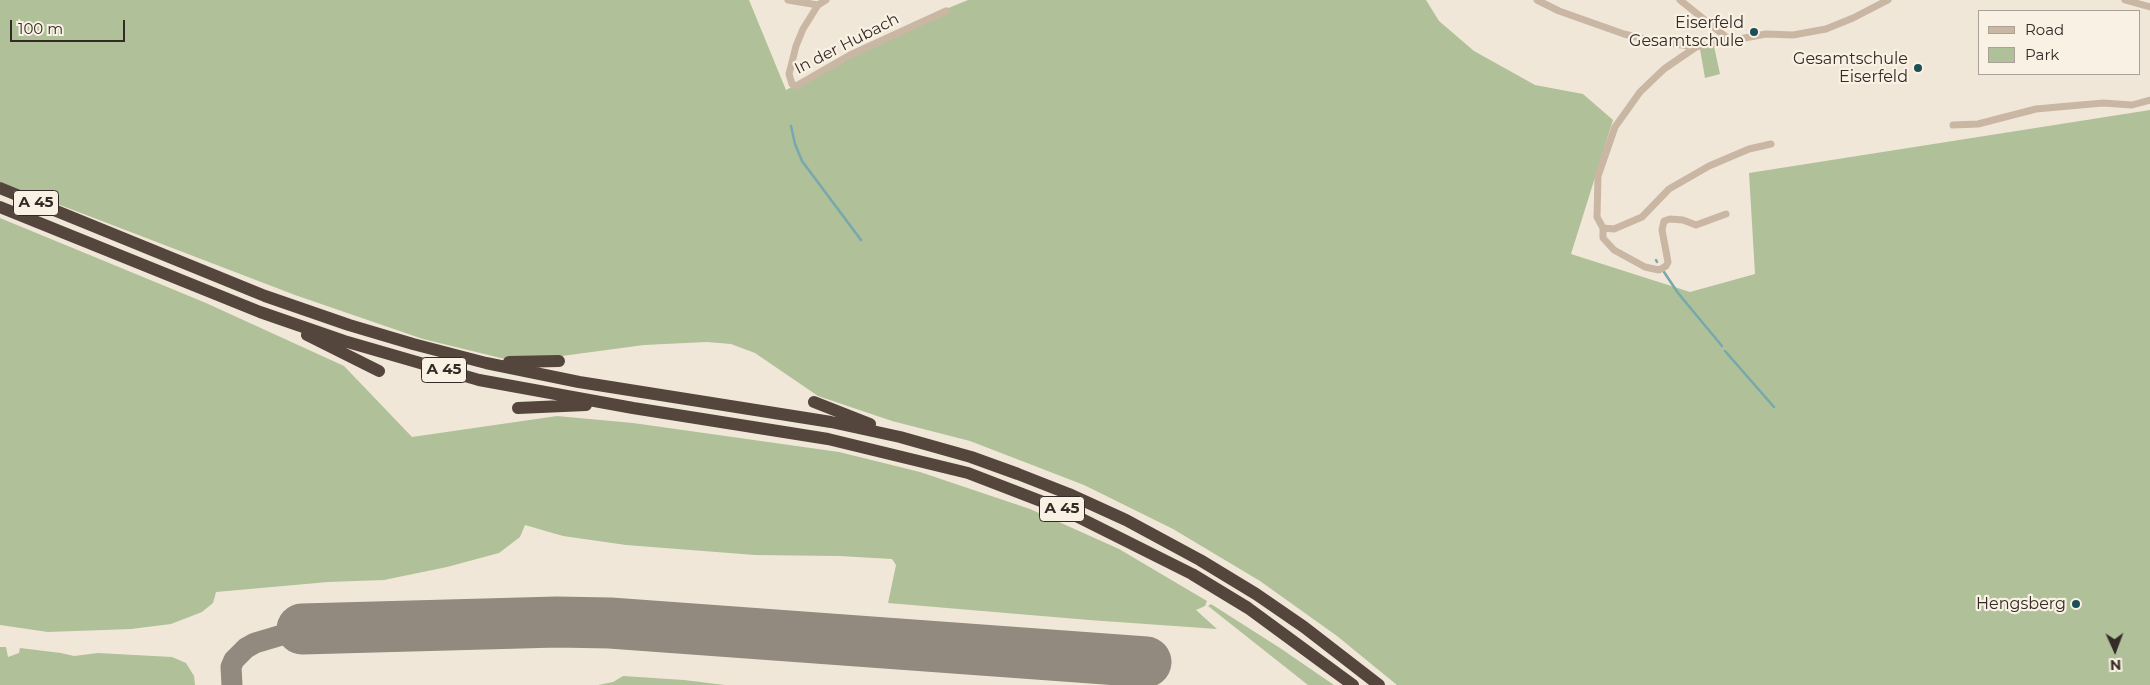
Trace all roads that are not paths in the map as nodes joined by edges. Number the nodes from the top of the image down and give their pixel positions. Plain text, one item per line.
1 (788, 0) edge
2 (826, 0) edge
3 (1536, 0) edge
4 (1680, 0) edge
5 (1888, 0) edge
6 (2124, 0) edge
7 (818, 5) junction
8 (2150, 7) edge
9 (946, 11) dead end
10 (1731, 41) junction
11 (1696, 47) junction
12 (2150, 100) edge
13 (1953, 125) dead end
14 (1771, 144) dead end
15 (0, 188) edge
16 (0, 206) edge
17 (1726, 214) dead end
18 (1603, 228) junction
19 (260, 312) junction
20 (558, 361) dead end
21 (486, 363) junction
22 (379, 371) dead end
23 (814, 402) dead end
24 (518, 408) dead end
25 (633, 408) junction
26 (900, 437) junction
27 (1353, 685) edge
28 (1379, 685) edge

1 - 7 street
2 - 7 street, In der Hubach
3 - 11 street
4 - 10 street
5 - 10 street
6 - 8 street
7 - 9 street, In der Hubach
10 - 11 street
11 - 18 street
12 - 13 street
14 - 18 street
15 - 21 highway, A 45
16 - 19 highway, A 45
17 - 18 street
19 - 22 highway
19 - 25 highway, A 45
20 - 21 highway
21 - 26 highway, A 45
23 - 26 highway
24 - 25 highway
25 - 27 highway, A 45
26 - 28 highway, A 45

